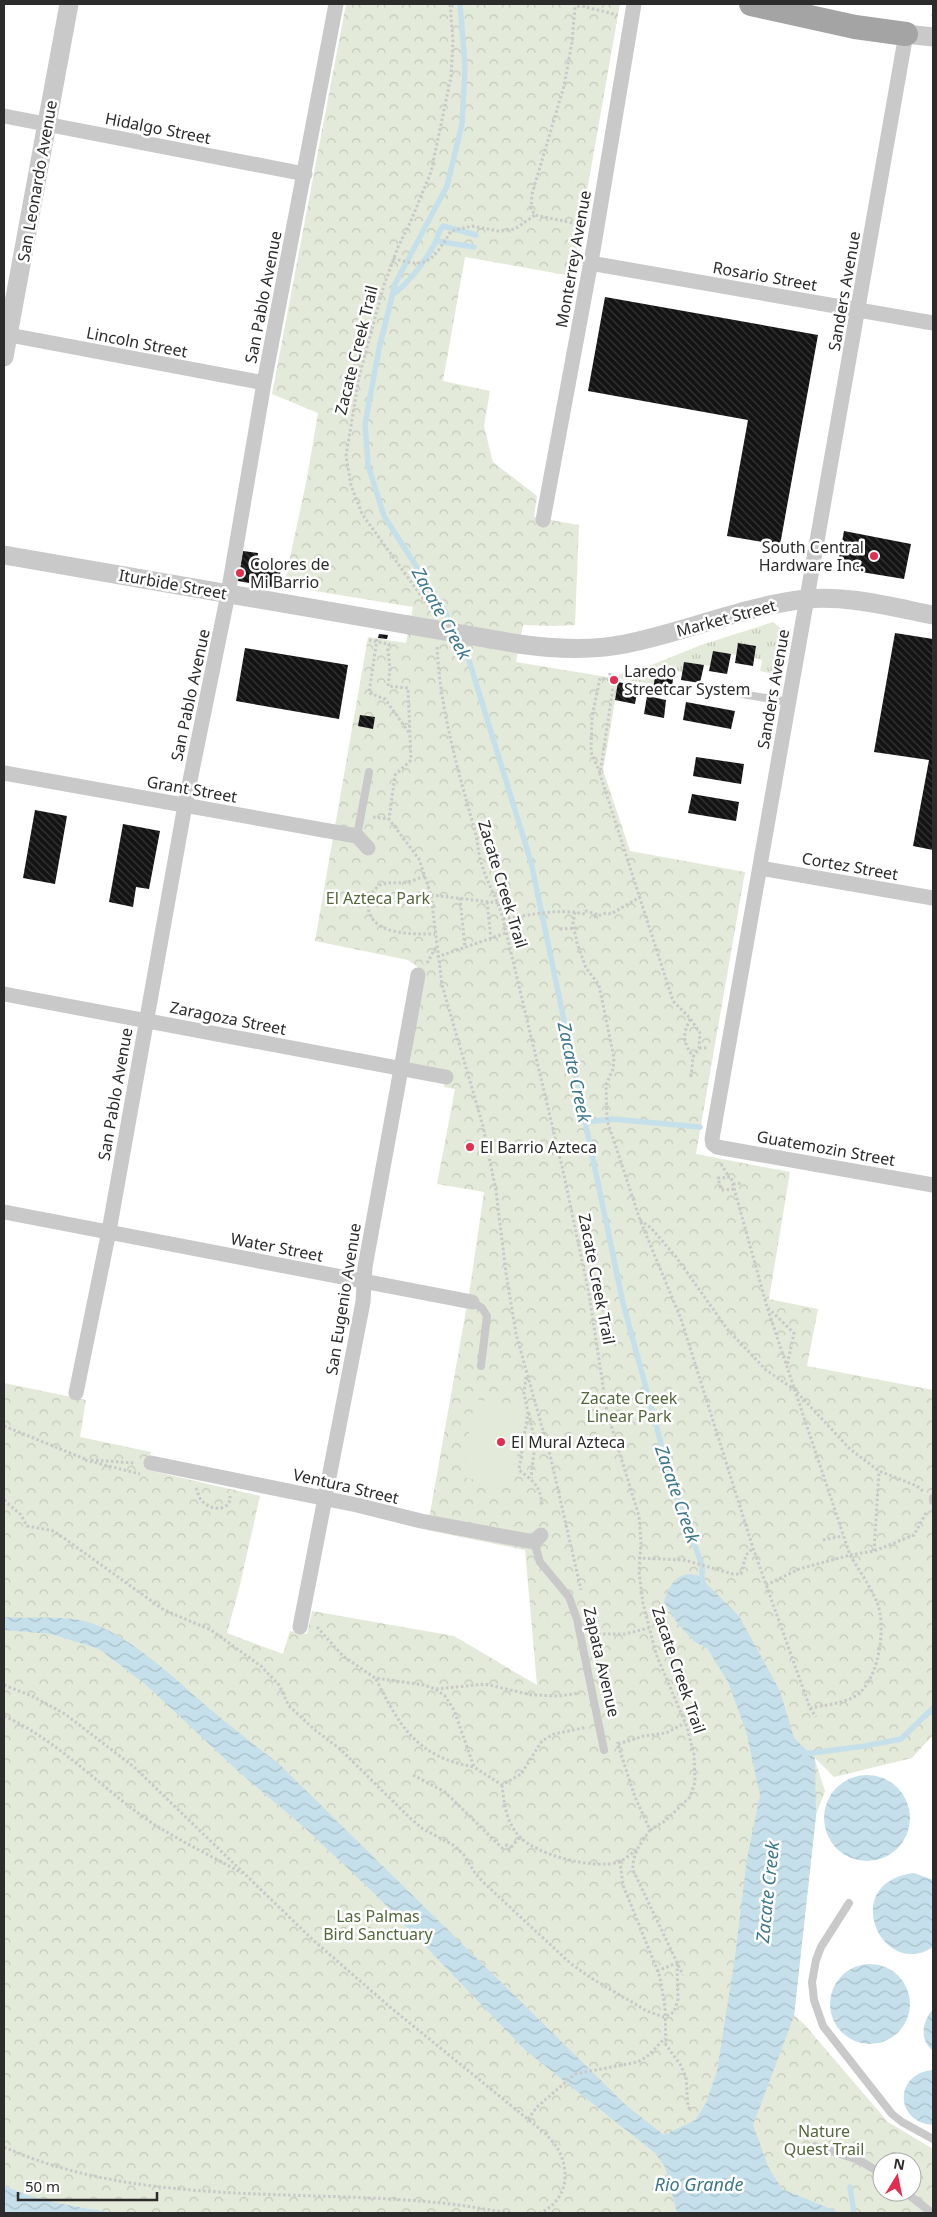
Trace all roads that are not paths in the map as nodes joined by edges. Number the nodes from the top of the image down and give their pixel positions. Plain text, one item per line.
1 (69, 4) edge
2 (336, 4) edge
3 (634, 4) edge
4 (751, 4) edge
5 (906, 34) junction
6 (933, 37) edge
7 (4, 116) edge
8 (47, 125) junction
9 (305, 174) junction
10 (590, 263) junction
11 (858, 310) junction
12 (933, 323) edge
13 (6, 335) edge
14 (4, 357) edge
15 (264, 383) junction
16 (544, 520) dead end
17 (4, 554) edge
18 (228, 594) junction
19 (806, 599) junction
20 (933, 615) edge
21 (519, 644) joint
22 (742, 694) dead end
23 (789, 702) junction
24 (369, 772) dead end
25 (4, 773) edge
26 (185, 805) junction
27 (357, 836) junction
28 (368, 848) dead end
29 (760, 868) junction
30 (933, 898) edge
31 (418, 975) dead end
32 (4, 994) edge
33 (145, 1021) junction
34 (402, 1069) junction
35 (446, 1077) dead end
36 (713, 1144) joint
37 (933, 1185) edge
38 (4, 1212) edge
39 (109, 1231) junction
40 (364, 1283) junction
41 (472, 1302) joint
42 (481, 1366) dead end
43 (76, 1393) dead end
44 (151, 1463) road end
45 (324, 1498) junction
46 (537, 1539) joint
47 (301, 1621) road end
48 (604, 1750) dead end
49 (849, 1903) dead end
50 (933, 2138) edge
51 (815, 2146) dead end
52 (872, 2168) edge
53 (918, 2202) edge
54 (932, 2213) edge

1 - 8 street, San Leonardo Avenue
2 - 9 street, San Pablo Avenue
3 - 10 street, Monterrey Avenue
4 - 5 main road
5 - 6 street
5 - 11 street, Sanders Avenue
7 - 8 street, Hidalgo Street
8 - 9 street, Hidalgo Street
8 - 13 street, San Leonardo Avenue
9 - 15 street, San Pablo Avenue
10 - 11 street, Rosario Street
10 - 16 street, Monterrey Avenue
11 - 12 street, Rosario Street
11 - 19 street, Sanders Avenue
13 - 14 street, San Leonardo Avenue
13 - 15 street, Lincoln Street
15 - 18 street, San Pablo Avenue
17 - 18 street, Iturbide Street
18 - 21 street, Iturbide Street, bridge
18 - 26 street, San Pablo Avenue
19 - 20 street, Market Street
19 - 21 street, Market Street
19 - 23 street, Sanders Avenue
22 - 23 lane
23 - 29 street, Sanders Avenue
24 - 27 lane
25 - 26 street, Grant Street
26 - 27 street, Grant Street
26 - 33 street, San Pablo Avenue
27 - 28 street
29 - 30 street, Cortez Street
29 - 36 street, Sanders Avenue
31 - 34 street, San Eugenio Avenue
32 - 33 street, Zaragoza Street
33 - 34 street, Zaragoza Street
33 - 39 street, San Pablo Avenue
34 - 35 street, Zaragoza Street
34 - 40 street, San Eugenio Avenue
36 - 37 street, Guatemozin Street
38 - 39 street, Water Street
39 - 40 street, Water Street
39 - 43 street, San Pablo Avenue
40 - 41 street, Water Street
40 - 45 street, San Eugenio Avenue
41 - 42 lane, Water Street
44 - 45 street, Ventura Street
45 - 46 street, Ventura Street
45 - 47 street, San Eugenio Avenue
46 - 48 lane, Zapata Avenue
49 - 50 lane
51 - 52 lane
53 - 54 lane

